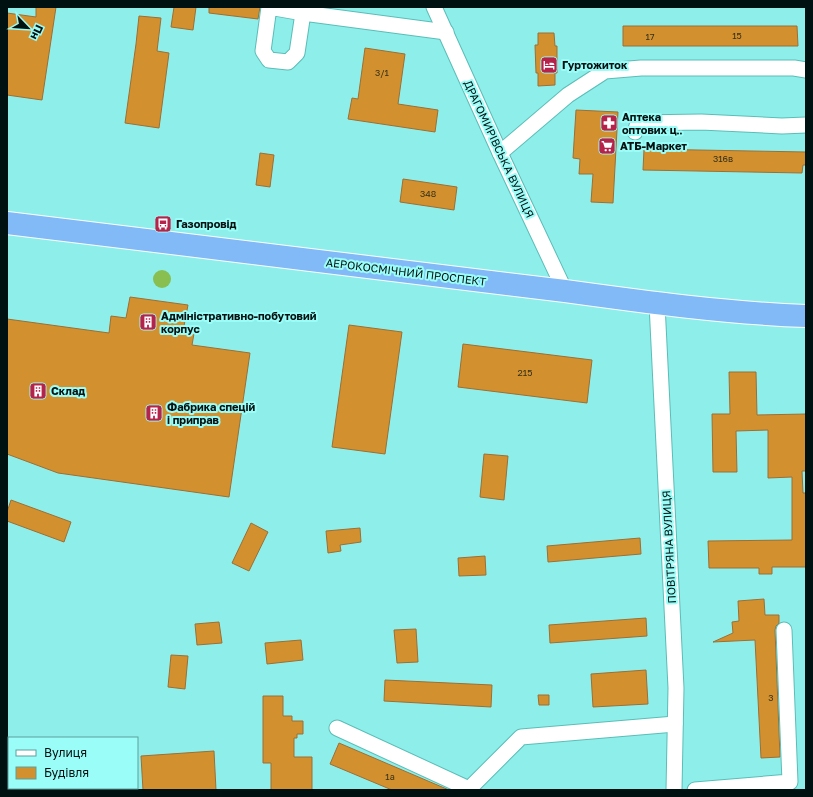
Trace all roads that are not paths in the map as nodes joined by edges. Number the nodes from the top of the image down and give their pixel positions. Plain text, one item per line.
1 (434, 7) edge
2 (303, 13) dead end
3 (446, 32) junction
4 (806, 70) edge
5 (806, 125) edge
6 (635, 132) dead end
7 (500, 153) junction
8 (7, 223) edge
9 (565, 291) junction
10 (657, 304) junction
11 (806, 316) edge
12 (784, 630) dead end
13 (675, 724) junction
14 (337, 728) dead end
15 (674, 790) edge
16 (695, 790) edge

1 - 3 street, ДРАГОМИРІВСЬКА ВУЛИЦЯ
2 - 3 street
3 - 7 street, ДРАГОМИРІВСЬКА ВУЛИЦЯ
4 - 7 street
5 - 6 street
7 - 9 street, ДРАГОМИРІВСЬКА ВУЛИЦЯ
8 - 9 highway, АЕРОКОСМІЧНИЙ ПРОСПЕКТ
9 - 10 highway, АЕРОКОСМІЧНИЙ ПРОСПЕКТ
10 - 11 highway, АЕРОКОСМІЧНИЙ ПРОСПЕКТ
10 - 13 street, ПОВІТРЯНА ВУЛИЦЯ
12 - 16 street
13 - 14 street
13 - 15 street, ПОВІТРЯНА ВУЛИЦЯ

